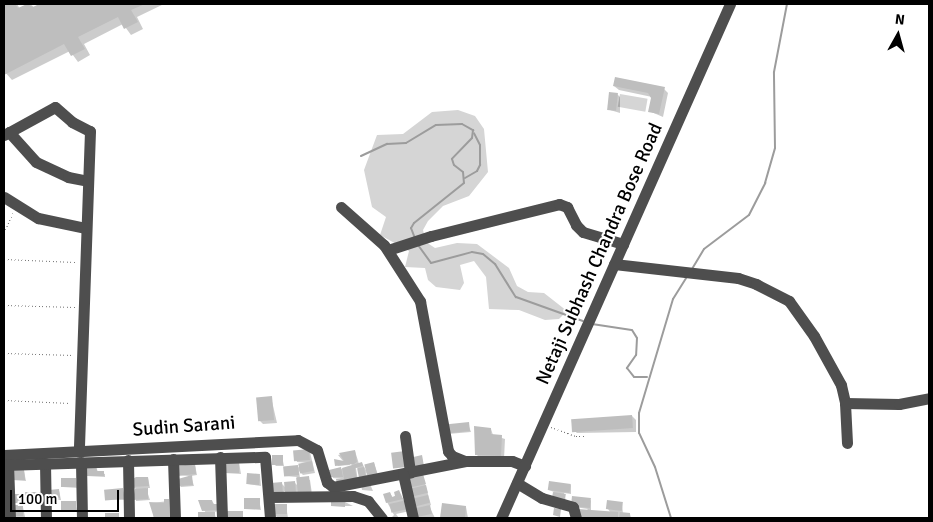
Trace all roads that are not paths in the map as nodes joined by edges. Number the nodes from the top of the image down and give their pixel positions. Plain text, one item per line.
1 (730, 4) edge
2 (7, 133) edge
3 (88, 180) junction
4 (4, 197) edge
5 (341, 207) dead end
6 (86, 228) junction
7 (624, 244) junction
8 (388, 250) junction
9 (614, 264) junction
10 (929, 398) edge
11 (846, 403) junction
12 (405, 436) dead end
13 (847, 443) dead end
14 (448, 451) junction
15 (81, 457) junction
16 (220, 457) junction
17 (173, 459) junction
18 (128, 460) junction
19 (5, 461) edge
20 (465, 461) junction
21 (45, 463) junction
22 (451, 464) junction
23 (525, 466) junction
24 (406, 474) junction
25 (517, 483) junction
26 (270, 497) junction
27 (10, 518) edge
28 (46, 518) edge
29 (82, 518) edge
30 (129, 518) edge
31 (175, 518) edge
32 (222, 518) edge
33 (270, 518) edge
34 (382, 518) edge
35 (413, 518) edge
36 (501, 518) edge
37 (576, 518) edge

1 - 7 street, Netaji Subhash Chandra Bose Road
2 - 3 street
2 - 3 street
3 - 6 street
4 - 6 street
5 - 8 street
6 - 15 street
7 - 8 street
7 - 9 street, Netaji Subhash Chandra Bose Road
8 - 14 street
9 - 11 street
9 - 23 street, Netaji Subhash Chandra Bose Road
10 - 11 street
11 - 13 street
12 - 24 street
14 - 20 street
14 - 22 street
15 - 18 street
15 - 19 street, Sudin Sarani
15 - 21 street
15 - 24 street, Sudin Sarani
15 - 29 street
16 - 17 street
16 - 26 street
16 - 32 street
17 - 18 street
17 - 31 street
18 - 30 street
19 - 21 street
19 - 27 street
20 - 22 street
20 - 23 street
21 - 28 street
22 - 24 street
23 - 25 street, Netaji Subhash Chandra Bose Road
24 - 35 street
25 - 36 street, Netaji Subhash Chandra Bose Road
25 - 37 street
26 - 33 street
26 - 34 street

